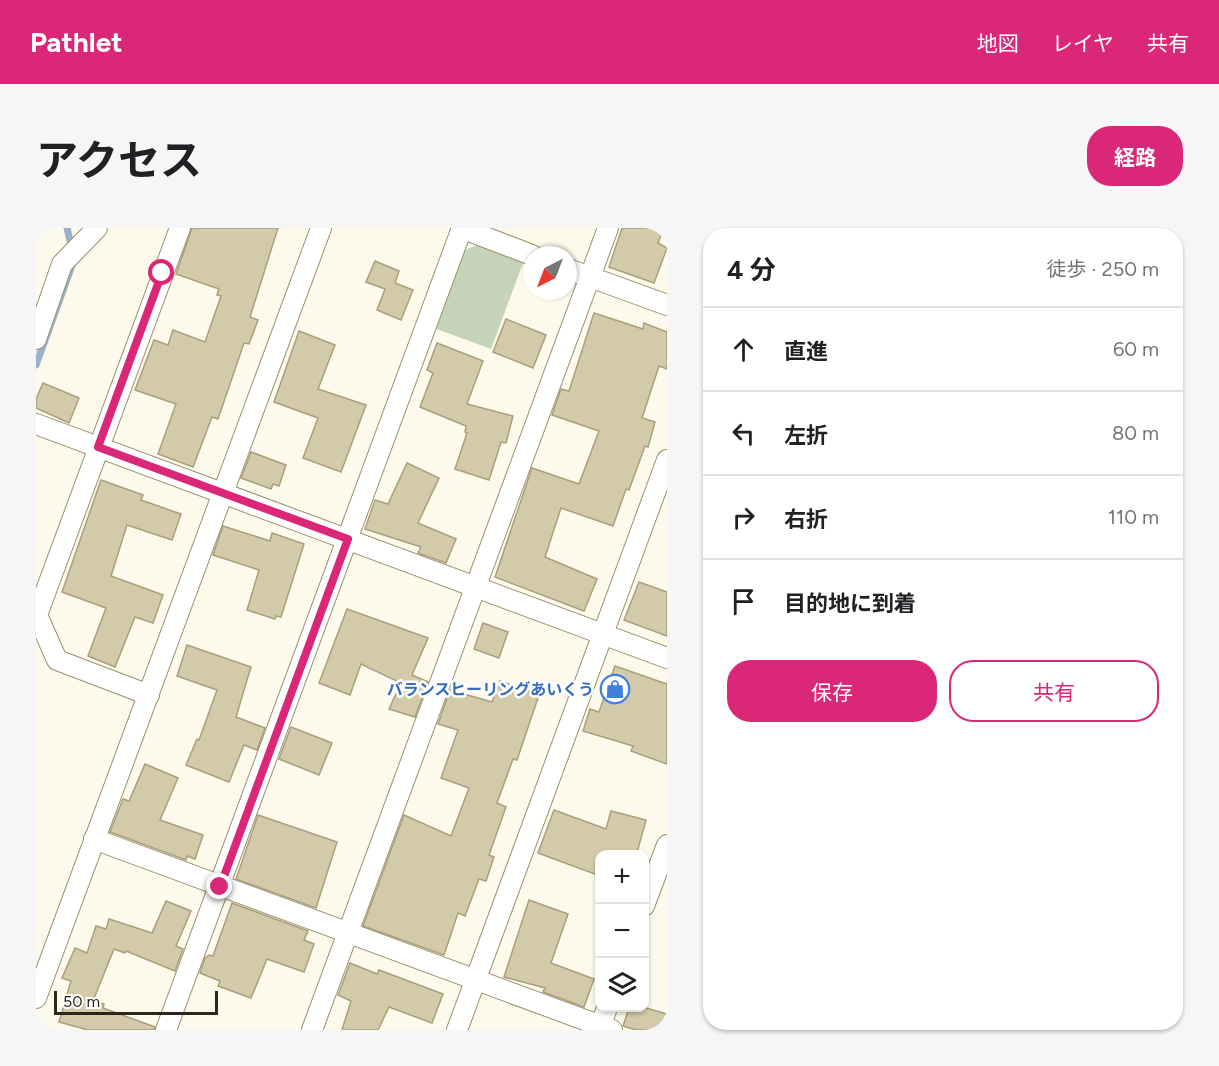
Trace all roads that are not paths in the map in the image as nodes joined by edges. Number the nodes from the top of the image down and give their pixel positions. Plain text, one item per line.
1 (97, 228) edge
2 (180, 228) edge
3 (321, 228) edge
4 (462, 228) edge
5 (608, 228) edge
6 (523, 252) edge
7 (577, 272) edge
8 (590, 277) junction
9 (667, 305) edge
10 (36, 339) edge
11 (36, 424) edge
12 (98, 447) junction
13 (667, 460) edge
14 (224, 494) junction
15 (348, 539) junction
16 (475, 586) junction
17 (602, 634) junction
18 (667, 658) edge
19 (149, 695) junction
20 (94, 839) junction
21 (667, 845) edge
22 (220, 887) junction
23 (646, 904) edge
24 (348, 933) junction
25 (476, 979) junction
26 (36, 998) edge
27 (604, 1023) edge
28 (166, 1030) edge
29 (312, 1030) edge
30 (456, 1030) edge

1 - 10 street
2 - 12 street
3 - 14 street
4 - 6 street
4 - 15 street
5 - 8 street
7 - 8 street
8 - 9 street
8 - 16 street
11 - 12 street
12 - 14 street
12 - 19 street
13 - 17 street
14 - 15 street
14 - 19 street
15 - 16 street
15 - 22 street
16 - 17 street
16 - 24 street
17 - 18 street
17 - 25 street
19 - 20 street
20 - 22 street
20 - 26 street
21 - 23 street
22 - 24 street
22 - 28 street
24 - 25 street
24 - 29 street
25 - 27 street
25 - 30 street

